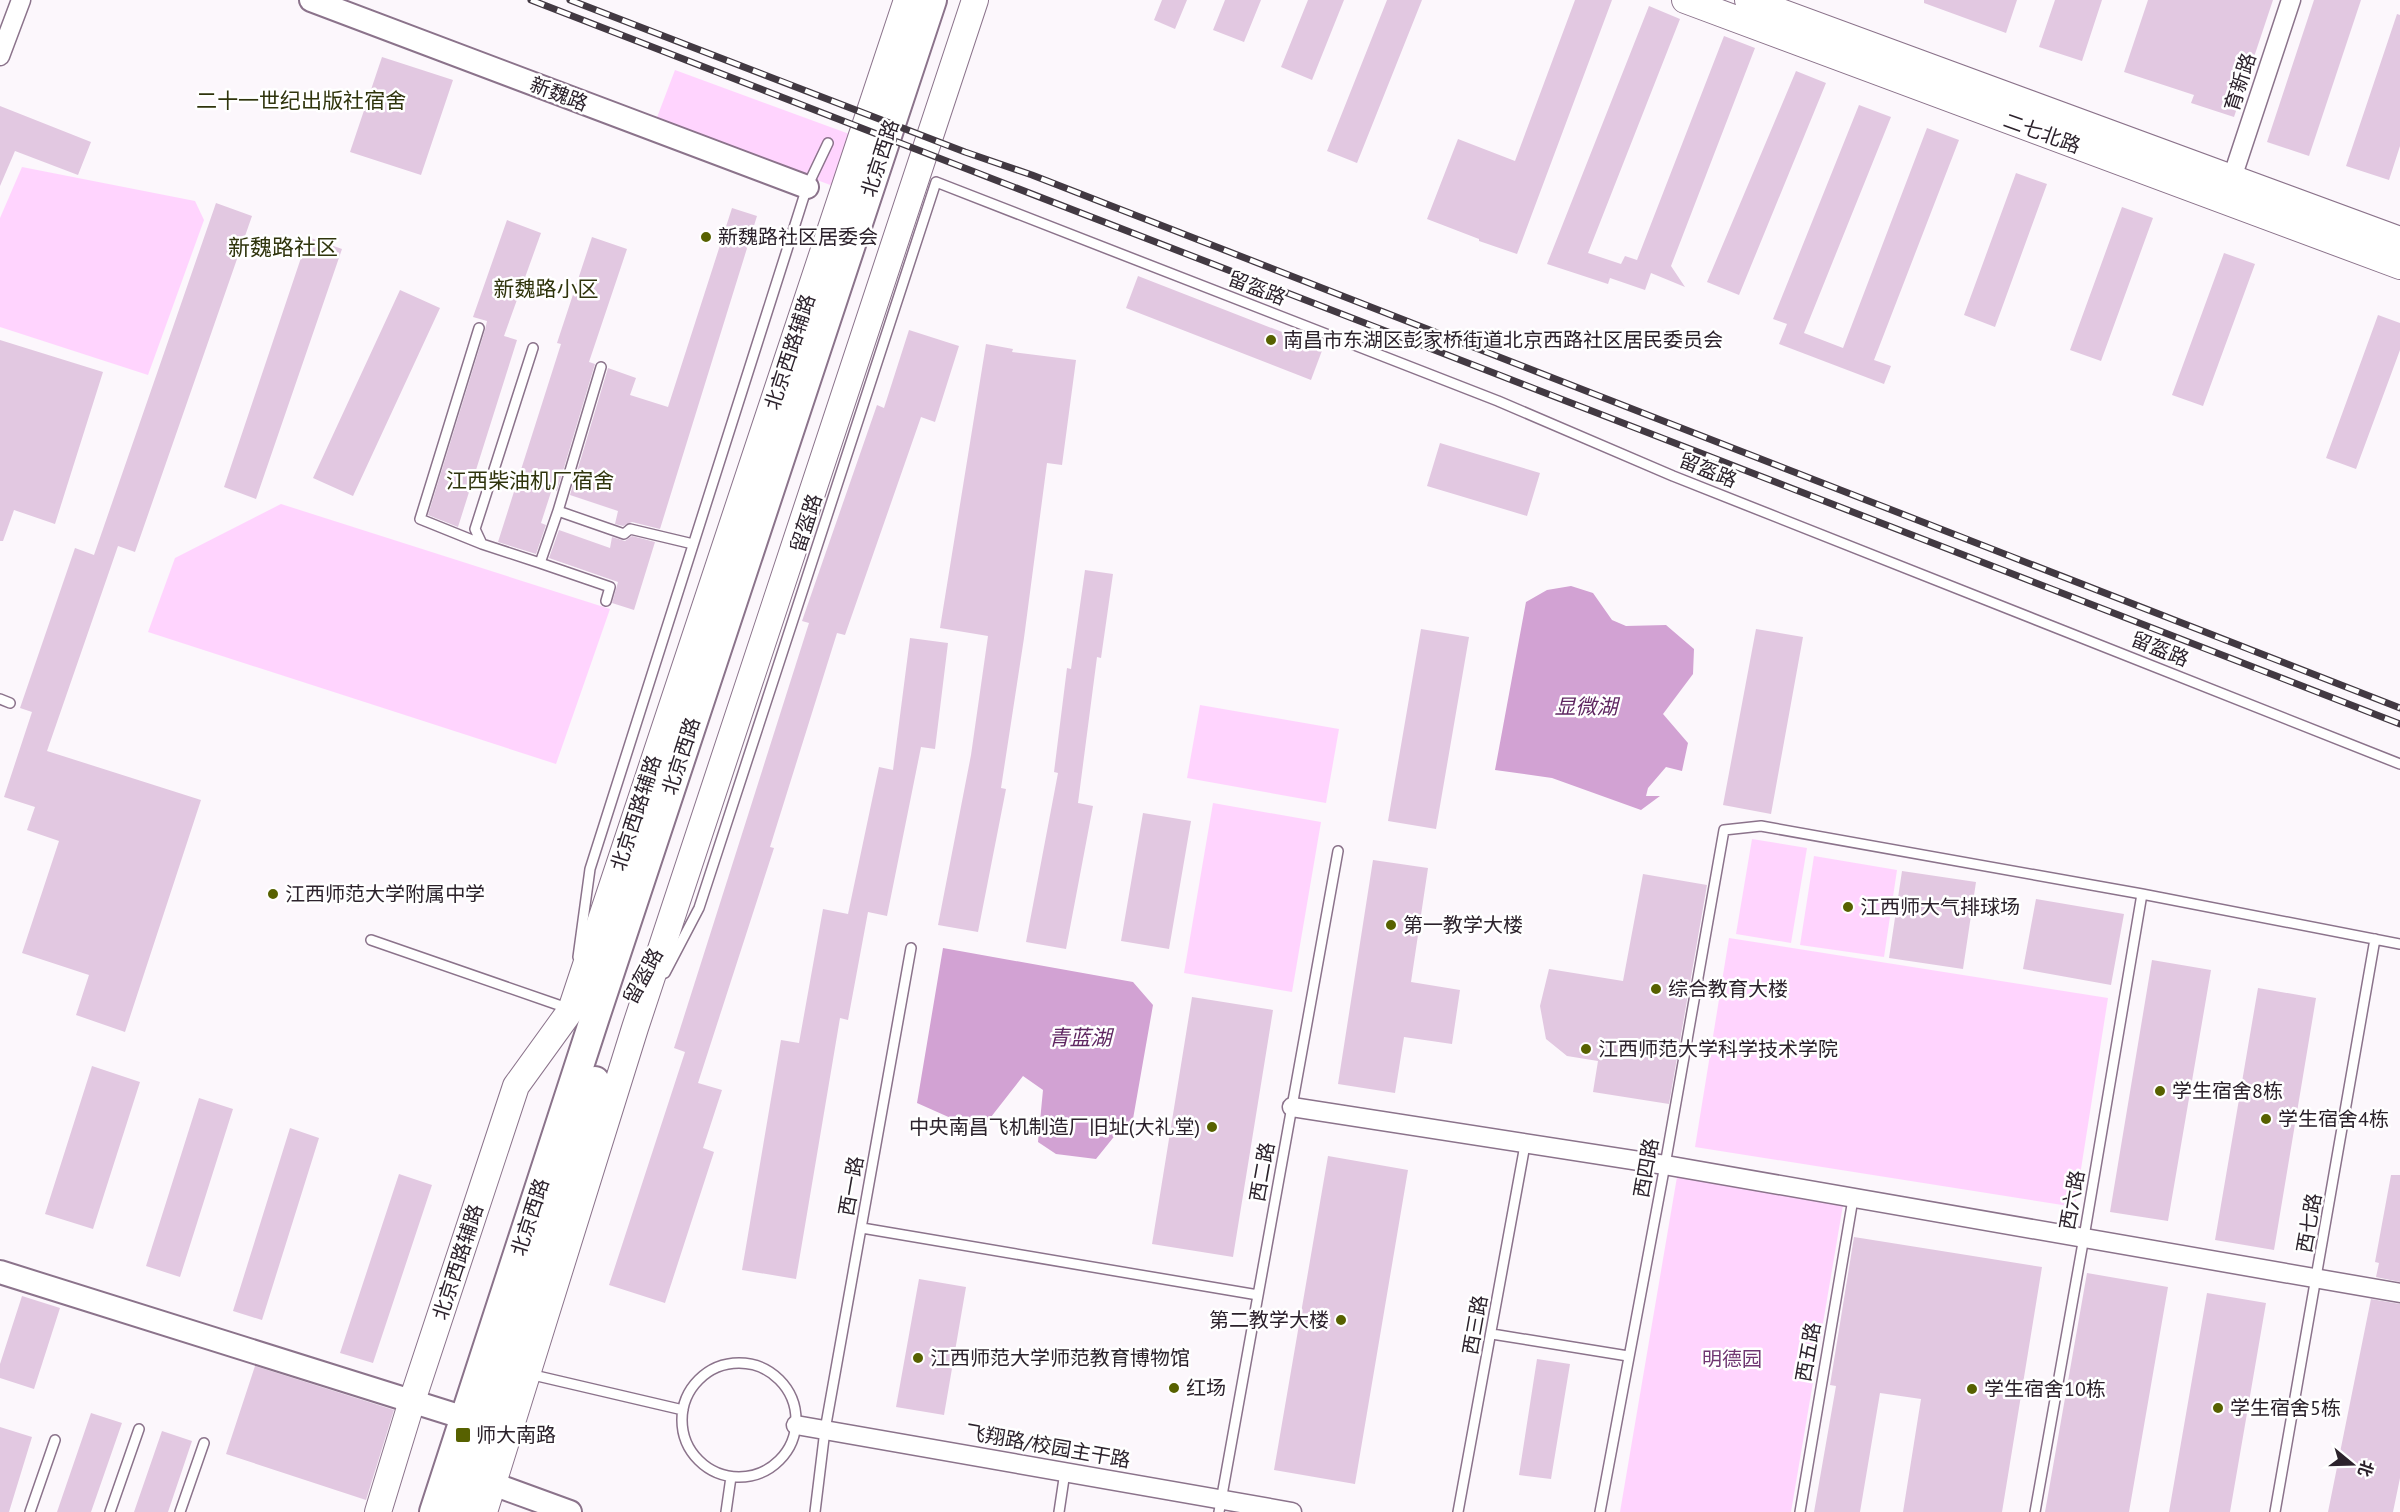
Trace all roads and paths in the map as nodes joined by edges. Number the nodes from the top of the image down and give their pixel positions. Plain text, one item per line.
1 (21, 0) edge
2 (311, 0) edge
3 (907, 0) edge
4 (932, 0) edge
5 (953, 0) edge
6 (975, 0) edge
7 (1685, 0) edge
8 (1748, 0) edge
9 (2291, 0) edge
10 (0, 56) edge
11 (828, 143) dead end
12 (2232, 178) junction
13 (807, 187) junction
14 (2400, 240) edge
15 (2400, 266) edge
16 (479, 328) dead end
17 (532, 348) dead end
18 (601, 367) dead end
19 (558, 512) junction
20 (482, 544) junction
21 (693, 544) junction
22 (540, 563) junction
23 (606, 601) dead end
24 (2400, 764) edge
25 (1338, 851) dead end
26 (2142, 894) junction
27 (2375, 939) junction
28 (371, 940) dead end
29 (2400, 944) edge
30 (911, 948) dead end
31 (583, 1013) junction
32 (635, 1028) junction
33 (1292, 1107) junction
34 (1525, 1145) junction
35 (1665, 1165) junction
36 (1853, 1199) junction
37 (862, 1228) junction
38 (2084, 1237) junction
39 (0, 1272) edge
40 (2318, 1278) junction
41 (2400, 1293) edge
42 (1258, 1295) junction
43 (1492, 1334) junction
44 (1629, 1356) junction
45 (515, 1372) junction
46 (412, 1401) junction
47 (683, 1410) junction
48 (465, 1418) junction
49 (796, 1425) junction
50 (139, 1429) dead end
51 (825, 1430) junction
52 (55, 1440) dead end
53 (204, 1443) dead end
54 (1065, 1472) junction
55 (731, 1477) junction
56 (493, 1484) junction
57 (1220, 1506) edge
58 (30, 1512) edge
59 (111, 1512) edge
60 (180, 1512) edge
61 (378, 1512) edge
62 (434, 1512) edge
63 (458, 1512) edge
64 (484, 1512) edge
65 (570, 1512) edge
66 (726, 1512) edge
67 (815, 1512) edge
68 (1059, 1512) edge
69 (1292, 1512) edge
70 (1458, 1512) edge
71 (1600, 1512) edge
72 (1800, 1512) edge
73 (2035, 1512) edge
74 (2275, 1512) edge

1 - 10 street
2 - 13 street, 新魏路
3 - 31 main road, 北京西路辅路
4 - 31 main road, 北京西路
5 - 45 main road, 北京西路
6 - 32 main road
7 - 15 main road, 二七北路
8 - 12 main road, 二七北路
9 - 12 street, 育新路
11 - 13 lane
12 - 14 main road, 二七北路
13 - 21 lane
16 - 20 lane
17 - 20 lane
18 - 19 lane
19 - 21 lane
19 - 22 lane
20 - 22 lane
21 - 31 lane
22 - 23 lane
24 - 32 lane, 留盔路
25 - 33 lane, 西二路
26 - 27 lane
26 - 35 lane, 西四路
26 - 38 lane, 西六路
27 - 29 lane
27 - 40 lane, 西七路
28 - 31 lane
30 - 37 lane, 西一路
31 - 46 main road, 北京西路辅路
31 - 48 main road, 北京西路
32 - 45 main road
33 - 34 street
33 - 42 lane, 西二路
34 - 35 street
34 - 43 lane, 西三路
35 - 36 street
35 - 44 lane, 西四路
36 - 38 street
36 - 72 lane, 西五路
37 - 42 lane
37 - 51 lane, 西一路
38 - 40 street
38 - 73 lane, 西六路
39 - 46 street
40 - 41 street
40 - 74 lane, 西七路
42 - 57 lane, 西二路
43 - 44 lane
43 - 70 lane, 西三路
44 - 71 lane, 西四路
45 - 47 lane
45 - 56 main road
45 - 63 main road, 北京西路
46 - 48 street
46 - 61 main road, 北京西路辅路
47 - 49 lane
47 - 55 lane
48 - 62 main road, 北京西路
49 - 51 street, 飞翔路/校园主干路
49 - 55 lane
50 - 59 lane
51 - 54 street, 飞翔路/校园主干路
51 - 67 lane, 西一路
52 - 58 lane
53 - 60 lane
54 - 57 street, 飞翔路/校园主干路
54 - 68 lane
55 - 66 lane
56 - 64 main road
56 - 65 street
57 - 69 street, 飞翔路/校园主干路

